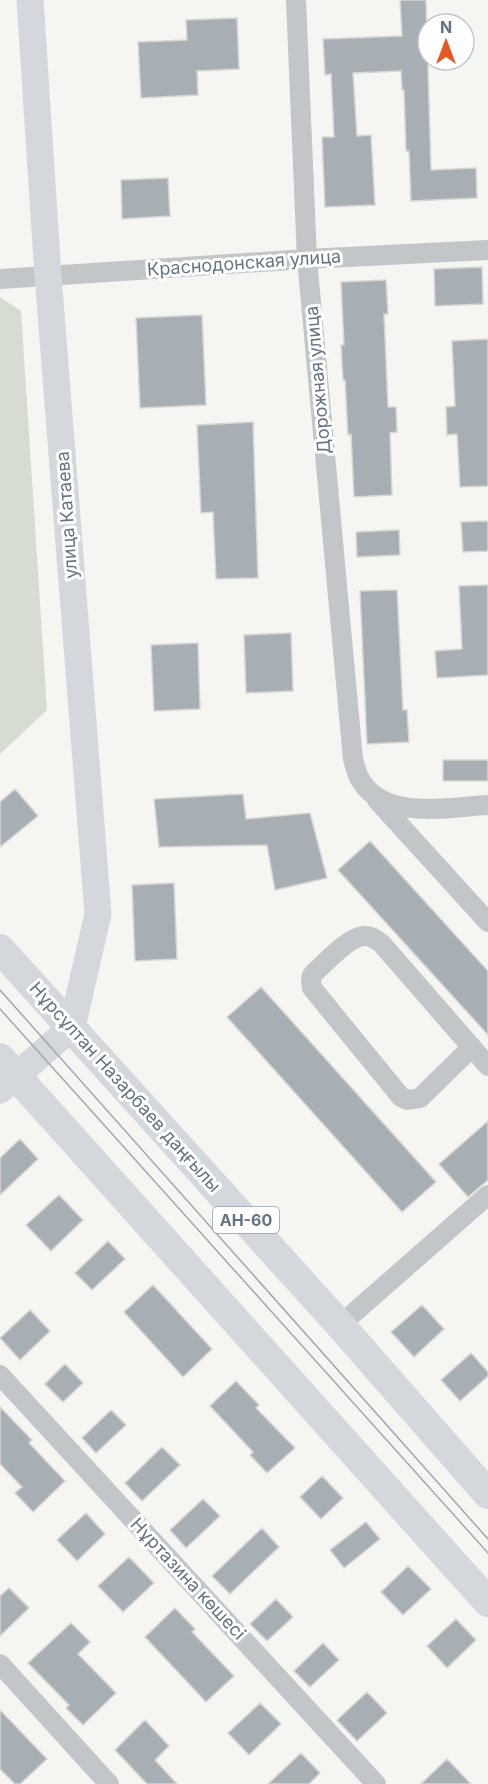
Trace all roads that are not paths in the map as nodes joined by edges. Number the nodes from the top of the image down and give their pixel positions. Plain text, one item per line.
1 (30, 0) edge
2 (296, 0) edge
3 (488, 250) edge
4 (308, 258) junction
5 (48, 275) junction
6 (0, 279) edge
7 (372, 795) junction
8 (488, 805) edge
9 (488, 922) edge
10 (0, 949) edge
11 (72, 1027) junction
12 (472, 1047) junction
13 (488, 1066) edge
14 (5, 1075) edge
15 (488, 1195) edge
16 (340, 1325) junction
17 (0, 1374) edge
18 (488, 1494) edge
19 (488, 1602) edge
20 (0, 1664) edge
21 (109, 1784) edge
22 (376, 1784) edge

1 - 5 street, улица Катаева
2 - 4 street, Дорожная улица
3 - 4 street, Краснодонская улица
4 - 5 street, Краснодонская улица
4 - 7 street, Дорожная улица
5 - 6 street, Краснодонская улица
5 - 11 street, улица Катаева
7 - 8 street
7 - 9 street, Дорожная улица
10 - 11 main road, Нұрсұлтан Назарбаев даңғылы / АН-60
11 - 14 street
11 - 16 main road, Нұрсұлтан Назарбаев даңғылы / АН-60
12 - 12 street
12 - 13 street
14 - 19 main road
15 - 16 street
16 - 18 main road, Нұрсұлтан Назарбаев даңғылы / АН-60
17 - 22 street, Нұртазина көшесі
20 - 21 street

